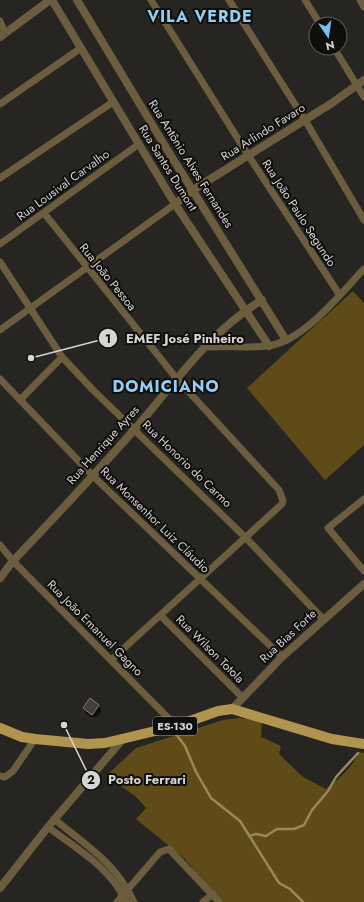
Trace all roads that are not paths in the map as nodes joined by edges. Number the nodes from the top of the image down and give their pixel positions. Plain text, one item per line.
1 (51, 0) edge
2 (77, 0) edge
3 (151, 0) edge
4 (229, 0) edge
5 (305, 0) edge
6 (360, 0) edge
7 (364, 7) edge
8 (315, 16) edge
9 (0, 21) edge
10 (3, 35) edge
11 (81, 48) junction
12 (339, 56) edge
13 (364, 80) edge
14 (357, 85) junction
15 (364, 97) edge
16 (113, 102) junction
17 (0, 104) edge
18 (304, 120) junction
19 (139, 144) junction
20 (248, 155) junction
21 (0, 178) edge
22 (193, 190) junction
23 (175, 204) junction
24 (44, 213) junction
25 (364, 220) edge
26 (0, 244) edge
27 (0, 262) edge
28 (86, 267) junction
29 (364, 269) edge
30 (339, 294) junction
31 (262, 300) junction
32 (30, 307) junction
33 (246, 310) junction
34 (0, 330) edge
35 (286, 340) junction
36 (207, 346) junction
37 (269, 346) junction
38 (62, 357) junction
39 (0, 379) edge
40 (177, 379) junction
41 (20, 400) junction
42 (135, 429) junction
43 (93, 476) junction
44 (364, 499) edge
45 (246, 538) junction
46 (0, 545) edge
47 (13, 561) junction
48 (364, 571) edge
49 (0, 578) edge
50 (201, 579) junction
51 (364, 584) edge
52 (161, 616) junction
53 (323, 619) junction
54 (282, 656) junction
55 (111, 660) junction
56 (242, 698) junction
57 (232, 709) junction
58 (176, 726) junction
59 (0, 728) edge
60 (35, 739) junction
61 (122, 740) junction
62 (364, 744) edge
63 (0, 776) edge
64 (54, 819) junction
65 (48, 827) junction
66 (0, 888) edge
67 (128, 889) junction
68 (213, 894) junction
69 (124, 898) edge
70 (117, 902) edge
71 (134, 902) edge
72 (203, 902) edge
73 (219, 902) edge

1 - 10 street
1 - 11 street, Rua Santos Dumont
2 - 22 street, Rua Antônio Alves Fernandes
3 - 20 street, Rua João Paulo Segundo
4 - 18 street
5 - 8 street
6 - 7 street
9 - 10 street
11 - 16 street, Rua Santos Dumont
11 - 17 street
12 - 14 street
13 - 14 street, Rua Arlindo Favaro
14 - 15 street
14 - 18 street, Rua Arlindo Favaro
16 - 19 street, Rua Santos Dumont
16 - 21 street
18 - 20 street, Rua Arlindo Favaro
18 - 25 street
19 - 23 street, Rua Santos Dumont
19 - 24 street, Rua Lousival Carvalho
20 - 22 street, Rua Arlindo Favaro
20 - 30 street, Rua João Paulo Segundo
22 - 23 street, Rua Arlindo Favaro
22 - 31 street, Rua Antônio Alves Fernandes
23 - 28 street
23 - 33 street, Rua Santos Dumont
24 - 26 street, Rua Lousival Carvalho
24 - 28 street, Rua João Pessoa
27 - 32 street, Rua Honorio do Carmo
28 - 32 street
28 - 40 street, Rua João Pessoa
29 - 30 street
30 - 35 street
31 - 33 street, Rua Henrique Ayres
31 - 35 street, Rua Antônio Alves Fernandes
32 - 34 street
32 - 38 street, Rua Honorio do Carmo
33 - 36 street, Rua Henrique Ayres
33 - 37 street, Rua Santos Dumont
35 - 37 street
36 - 37 street
36 - 40 street, Rua Henrique Ayres
38 - 41 street
38 - 42 street, Rua Honorio do Carmo
39 - 41 street, Rua Monsenhor Luiz Cláudio
40 - 42 street, Rua Henrique Ayres
40 - 45 street, Rua João Pessoa
41 - 43 street, Rua Monsenhor Luiz Cláudio
42 - 43 street, Rua Henrique Ayres
42 - 45 street, Rua Honorio do Carmo
43 - 47 street, Rua Henrique Ayres
43 - 50 street, Rua Monsenhor Luiz Cláudio
44 - 48 street
45 - 50 street
45 - 53 street, Rua Honorio do Carmo
46 - 47 street, Rua João Emanuel Gagno
47 - 49 street, Rua Henrique Ayres
47 - 55 street, Rua João Emanuel Gagno
50 - 52 street
50 - 54 street, Rua Monsenhor Luiz Cláudio
51 - 53 street, Rua Bias Forte
52 - 55 street
52 - 56 street, Rua Wilson Totola
53 - 54 street, Rua Bias Forte
54 - 56 street, Rua Bias Forte
55 - 58 street, Rua João Emanuel Gagno
56 - 57 street, Rua Bias Forte
57 - 58 main road, ES-130
57 - 62 main road, ES-130
58 - 61 main road, ES-130
59 - 60 main road, ES-130
60 - 61 main road, ES-130
60 - 63 street
61 - 64 street
64 - 65 street
64 - 67 street
65 - 66 street
65 - 69 street
67 - 68 street
67 - 69 street
67 - 71 street
68 - 72 street
68 - 73 street
69 - 70 street

